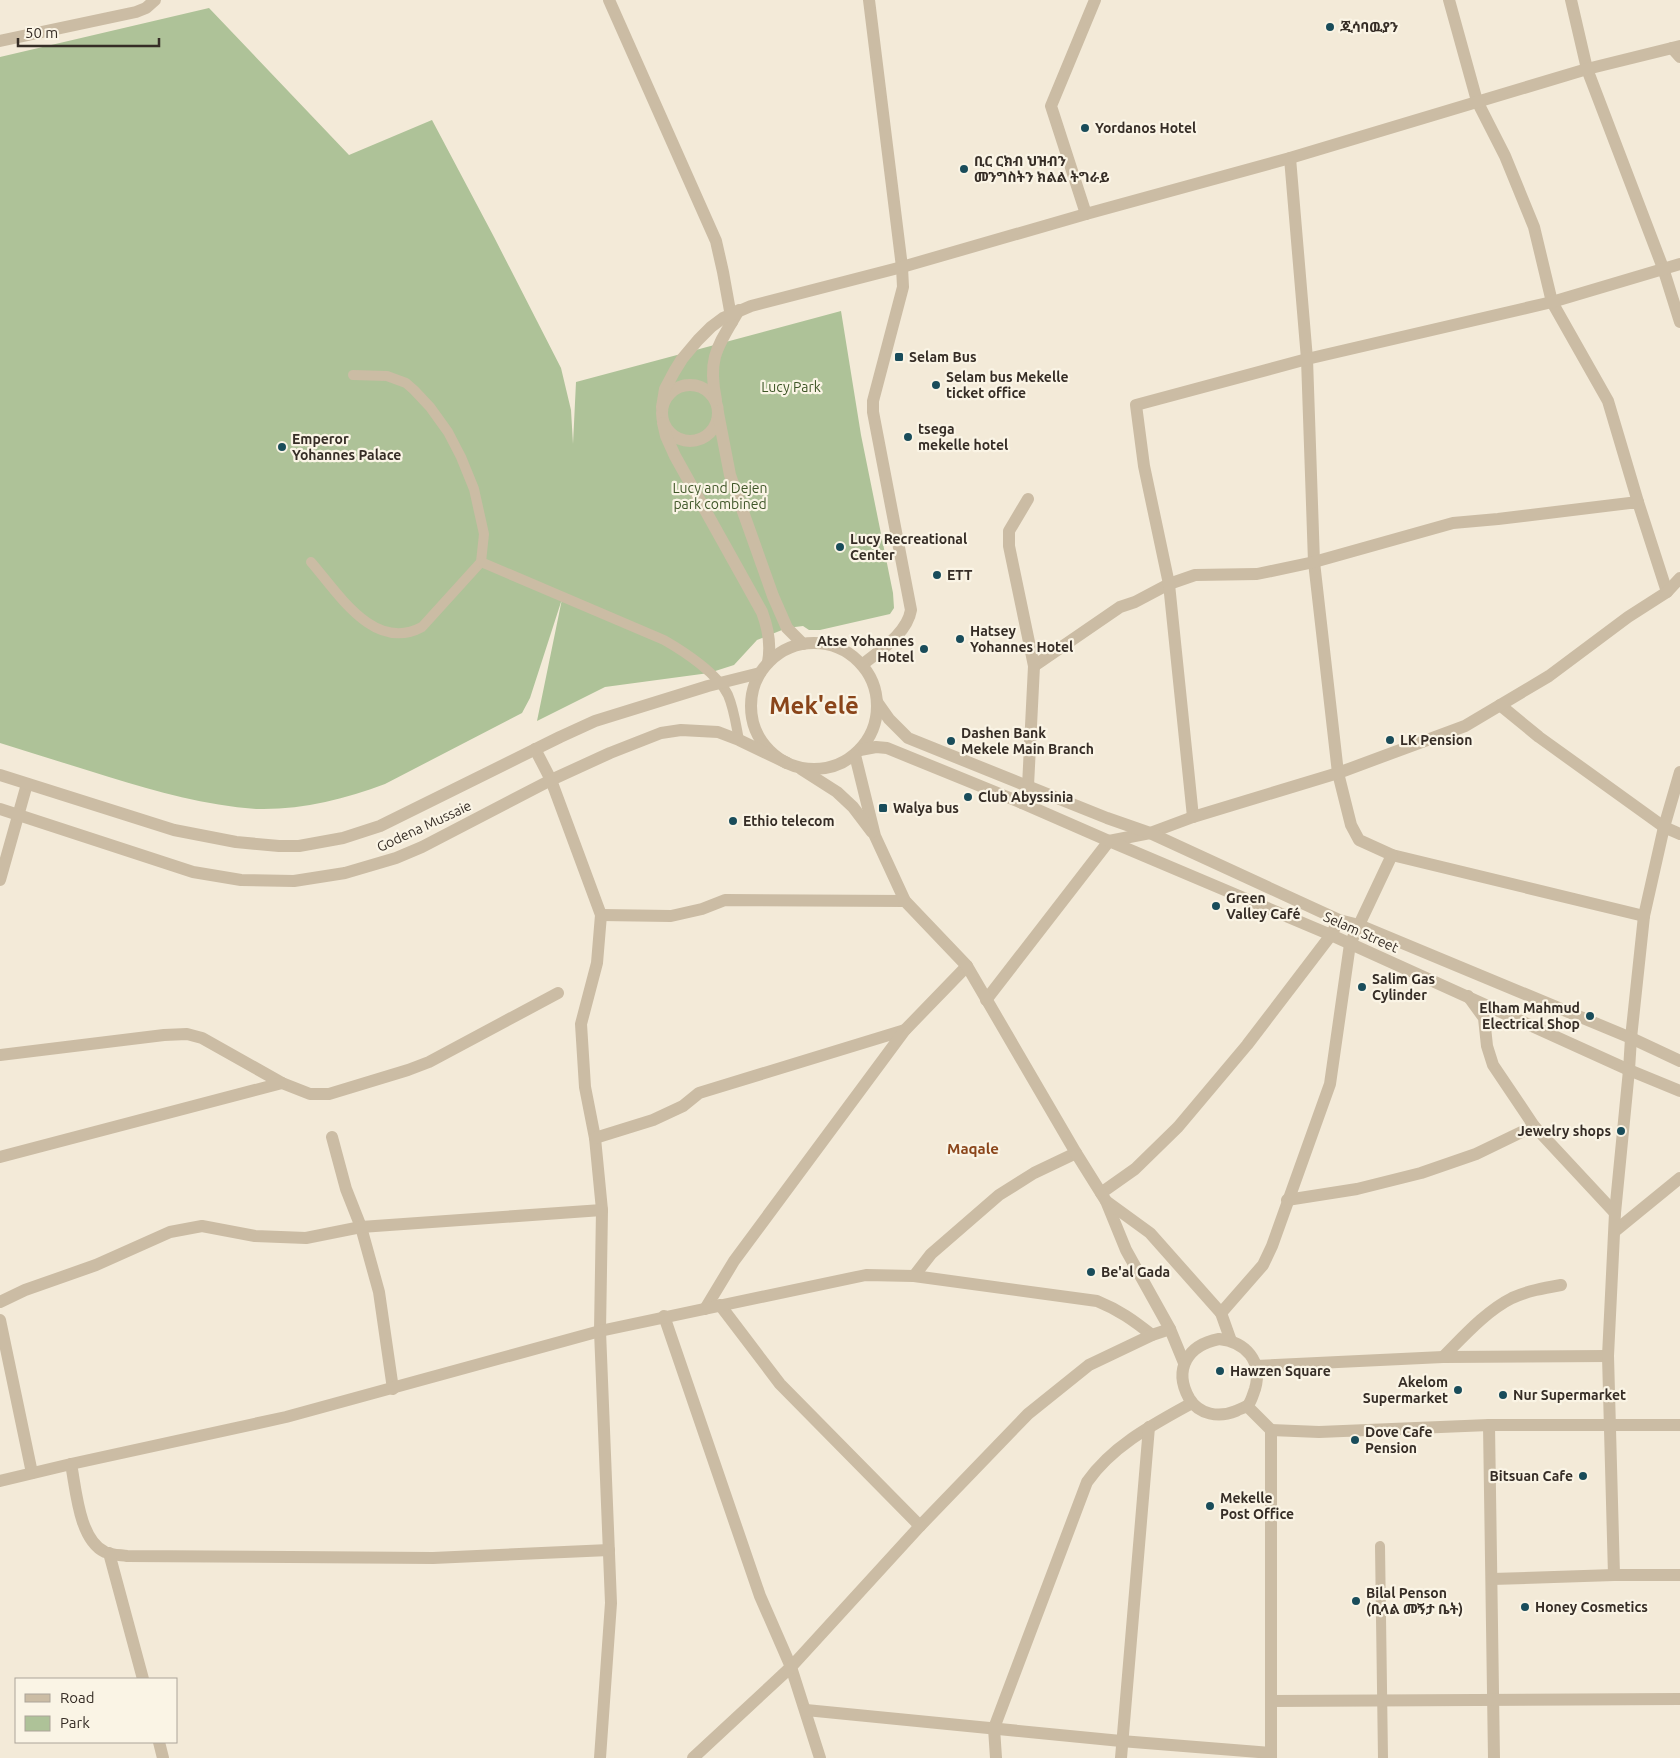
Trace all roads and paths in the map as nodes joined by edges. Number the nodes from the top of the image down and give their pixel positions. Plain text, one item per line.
1 (155, 0) edge
2 (609, 0) edge
3 (872, 0) edge
4 (1095, 0) edge
5 (1449, 0) edge
6 (1571, 0) edge
7 (0, 41) edge
8 (1677, 50) edge
9 (1587, 69) junction
10 (1477, 101) junction
11 (1290, 158) junction
12 (1086, 214) junction
13 (1680, 264) edge
14 (902, 267) junction
15 (1662, 268) junction
16 (1552, 302) junction
17 (734, 315) junction
18 (1680, 322) edge
19 (1307, 359) junction
20 (353, 375) dead end
21 (662, 406) junction
22 (717, 408) junction
23 (663, 423) junction
24 (1028, 499) dead end
25 (1638, 502) junction
26 (311, 562) dead end
27 (481, 562) junction
28 (1314, 562) junction
29 (1680, 578) edge
30 (1169, 584) junction
31 (1667, 592) junction
32 (803, 644) junction
33 (768, 662) junction
34 (862, 665) junction
35 (1034, 666) junction
36 (760, 673) junction
37 (719, 683) junction
38 (877, 702) junction
39 (1500, 705) junction
40 (739, 740) junction
41 (535, 749) junction
42 (857, 752) junction
43 (787, 763) junction
44 (800, 768) junction
45 (1680, 772) edge
46 (1338, 773) junction
47 (0, 775) edge
48 (551, 780) junction
49 (27, 784) junction
50 (1028, 786) junction
51 (1022, 803) junction
52 (0, 809) edge
53 (19, 814) junction
54 (1193, 818) junction
55 (1664, 828) junction
56 (1150, 833) junction
57 (1680, 834) edge
58 (874, 836) junction
59 (1108, 841) junction
60 (1392, 854) junction
61 (0, 880) edge
62 (905, 901) junction
63 (601, 916) junction
64 (1644, 916) junction
65 (1339, 920) junction
66 (1359, 925) junction
67 (1331, 935) junction
68 (1350, 944) junction
69 (967, 966) junction
70 (558, 993) dead end
71 (1468, 996) junction
72 (986, 1000) junction
73 (904, 1030) junction
74 (1631, 1038) junction
75 (0, 1055) edge
76 (1680, 1061) edge
77 (1629, 1070) junction
78 (282, 1083) junction
79 (1680, 1091) edge
80 (1534, 1126) junction
81 (332, 1137) dead end
82 (595, 1138) junction
83 (1076, 1153) junction
84 (0, 1157) edge
85 (1680, 1178) edge
86 (1103, 1197) junction
87 (1287, 1200) junction
88 (602, 1210) junction
89 (1615, 1213) junction
90 (361, 1226) junction
91 (1615, 1230) junction
92 (914, 1276) junction
93 (1561, 1284) dead end
94 (0, 1302) edge
95 (720, 1305) junction
96 (705, 1309) junction
97 (1221, 1312) junction
98 (664, 1316) junction
99 (0, 1320) edge
100 (1170, 1329) junction
101 (600, 1331) junction
102 (1152, 1335) junction
103 (1231, 1341) junction
104 (1608, 1356) junction
105 (1443, 1357) junction
106 (1184, 1363) junction
107 (1256, 1366) junction
108 (393, 1389) junction
109 (1192, 1403) junction
110 (1247, 1406) junction
111 (1489, 1425) junction
112 (1610, 1425) junction
113 (1680, 1425) edge
114 (1149, 1427) junction
115 (1271, 1430) junction
116 (71, 1464) junction
117 (32, 1473) junction
118 (0, 1481) edge
119 (920, 1526) junction
120 (1380, 1546) dead end
121 (609, 1550) junction
122 (109, 1553) junction
123 (1614, 1575) junction
124 (1680, 1575) edge
125 (1492, 1579) junction
126 (791, 1668) junction
127 (143, 1678) edge
128 (1680, 1698) edge
129 (1382, 1700) junction
130 (1494, 1700) junction
131 (1271, 1701) junction
132 (806, 1710) junction
133 (994, 1728) junction
134 (1121, 1741) junction
135 (159, 1743) edge
136 (1271, 1756) edge
137 (163, 1758) edge
138 (600, 1758) edge
139 (693, 1758) edge
140 (820, 1758) edge
141 (996, 1758) edge
142 (1121, 1758) edge
143 (1383, 1758) edge
144 (1494, 1758) edge

1 - 7 street
2 - 17 street
3 - 14 street
4 - 12 street
5 - 10 street
6 - 9 street
8 - 9 street
9 - 10 street
9 - 15 street
10 - 11 street
10 - 16 street
11 - 12 street
11 - 19 street
12 - 14 street
13 - 15 street
14 - 17 street
14 - 34 street
15 - 16 street
15 - 18 street
16 - 19 street
16 - 25 street
17 - 21 street
17 - 22 street
19 - 28 street
19 - 30 street
20 - 27 lane
21 - 22 street
21 - 23 street
22 - 23 street
22 - 32 street
23 - 33 street
24 - 35 street
25 - 28 street
25 - 31 street
26 - 27 lane
27 - 37 lane
28 - 30 street
28 - 46 street
29 - 31 street
30 - 35 street
30 - 54 street
31 - 39 street
32 - 33 street
32 - 34 street
33 - 36 street
34 - 38 street
35 - 50 street
36 - 37 street, Godena Mussaie
36 - 43 street
37 - 40 lane
37 - 41 street, Godena Mussaie
38 - 42 street
38 - 50 street, Selam Street
39 - 46 street
39 - 55 street
40 - 43 street, Godena Mussaie
40 - 48 street, Godena Mussaie
41 - 48 street
41 - 49 street, Godena Mussaie
42 - 44 street
42 - 51 street, Selam Street
42 - 58 street
43 - 44 street
44 - 58 street
45 - 55 street
46 - 54 street
46 - 60 street
47 - 49 street, Godena Mussaie
48 - 53 street, Godena Mussaie
48 - 63 street
49 - 53 street
50 - 51 street
50 - 56 street, Selam Street
51 - 59 street, Selam Street
52 - 53 street, Godena Mussaie
53 - 61 street
54 - 56 street
55 - 57 street
55 - 64 street
56 - 59 street
56 - 65 street, Selam Street
58 - 62 street
59 - 67 street, Selam Street
59 - 72 street
60 - 64 street
60 - 66 street
62 - 63 street
62 - 69 street
63 - 82 street
64 - 74 street
65 - 66 street, Selam Street
65 - 67 street
66 - 68 street
66 - 74 street, Selam Street
67 - 68 street, Selam Street
67 - 86 street
68 - 71 street, Selam Street
68 - 87 street
69 - 72 street
69 - 73 street
70 - 78 street
71 - 77 street, Selam Street
71 - 80 street
72 - 83 street
73 - 82 street
73 - 96 street
74 - 76 street, Selam Street
74 - 77 street
75 - 78 street
77 - 79 street, Selam Street
77 - 89 street
78 - 84 street
80 - 87 street
80 - 89 street
81 - 90 street
82 - 88 street
83 - 86 street
83 - 92 street
85 - 91 street
86 - 97 street
86 - 100 street
87 - 97 street
88 - 90 street
88 - 101 street
89 - 91 street
90 - 94 street
90 - 108 street
91 - 104 street
92 - 95 street
92 - 102 street
93 - 105 street
95 - 96 street
95 - 119 street
96 - 98 street
97 - 103 street
98 - 101 street
98 - 126 street
99 - 117 street
100 - 102 street
100 - 106 street
101 - 108 street
101 - 121 street
102 - 119 street
103 - 106 street
103 - 107 street
104 - 105 street
104 - 112 street
105 - 107 street
106 - 109 street
107 - 110 street
108 - 116 street
109 - 110 street
109 - 114 street
110 - 115 street
111 - 112 street
111 - 115 street
111 - 125 street
112 - 113 street
112 - 123 street
114 - 133 street
114 - 134 street
115 - 131 street
116 - 117 street
116 - 122 street
117 - 118 street
119 - 126 street
120 - 129 lane
121 - 122 street
121 - 138 street
122 - 127 street
123 - 124 street
123 - 125 street
125 - 130 street
126 - 132 street
126 - 139 street
128 - 130 street
129 - 130 street
129 - 131 street
129 - 143 lane
130 - 144 street
131 - 136 street
132 - 133 street
132 - 140 street
133 - 134 street
133 - 141 street
134 - 136 street
134 - 142 street
135 - 137 street

